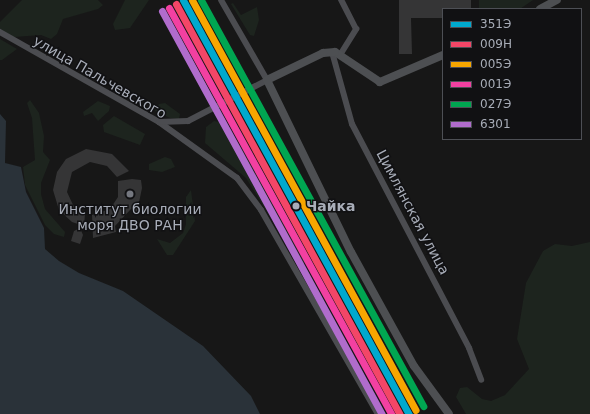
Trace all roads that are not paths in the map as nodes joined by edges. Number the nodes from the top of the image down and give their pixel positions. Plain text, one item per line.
1 (221, 0) edge
2 (342, 0) edge
3 (557, 0) edge
4 (542, 8) edge
5 (0, 32) edge
6 (336, 54) junction
7 (442, 55) edge
8 (267, 80) junction
9 (159, 122) junction
10 (481, 380) dead end
11 (378, 414) edge
12 (449, 414) edge

1 - 8 street
2 - 6 street
3 - 4 main road
5 - 9 street, улица Пальчевского
6 - 7 main road
6 - 8 main road
6 - 10 street, Цимлянская улица
8 - 9 street
8 - 12 main road
9 - 11 street, улица Пальчевского

